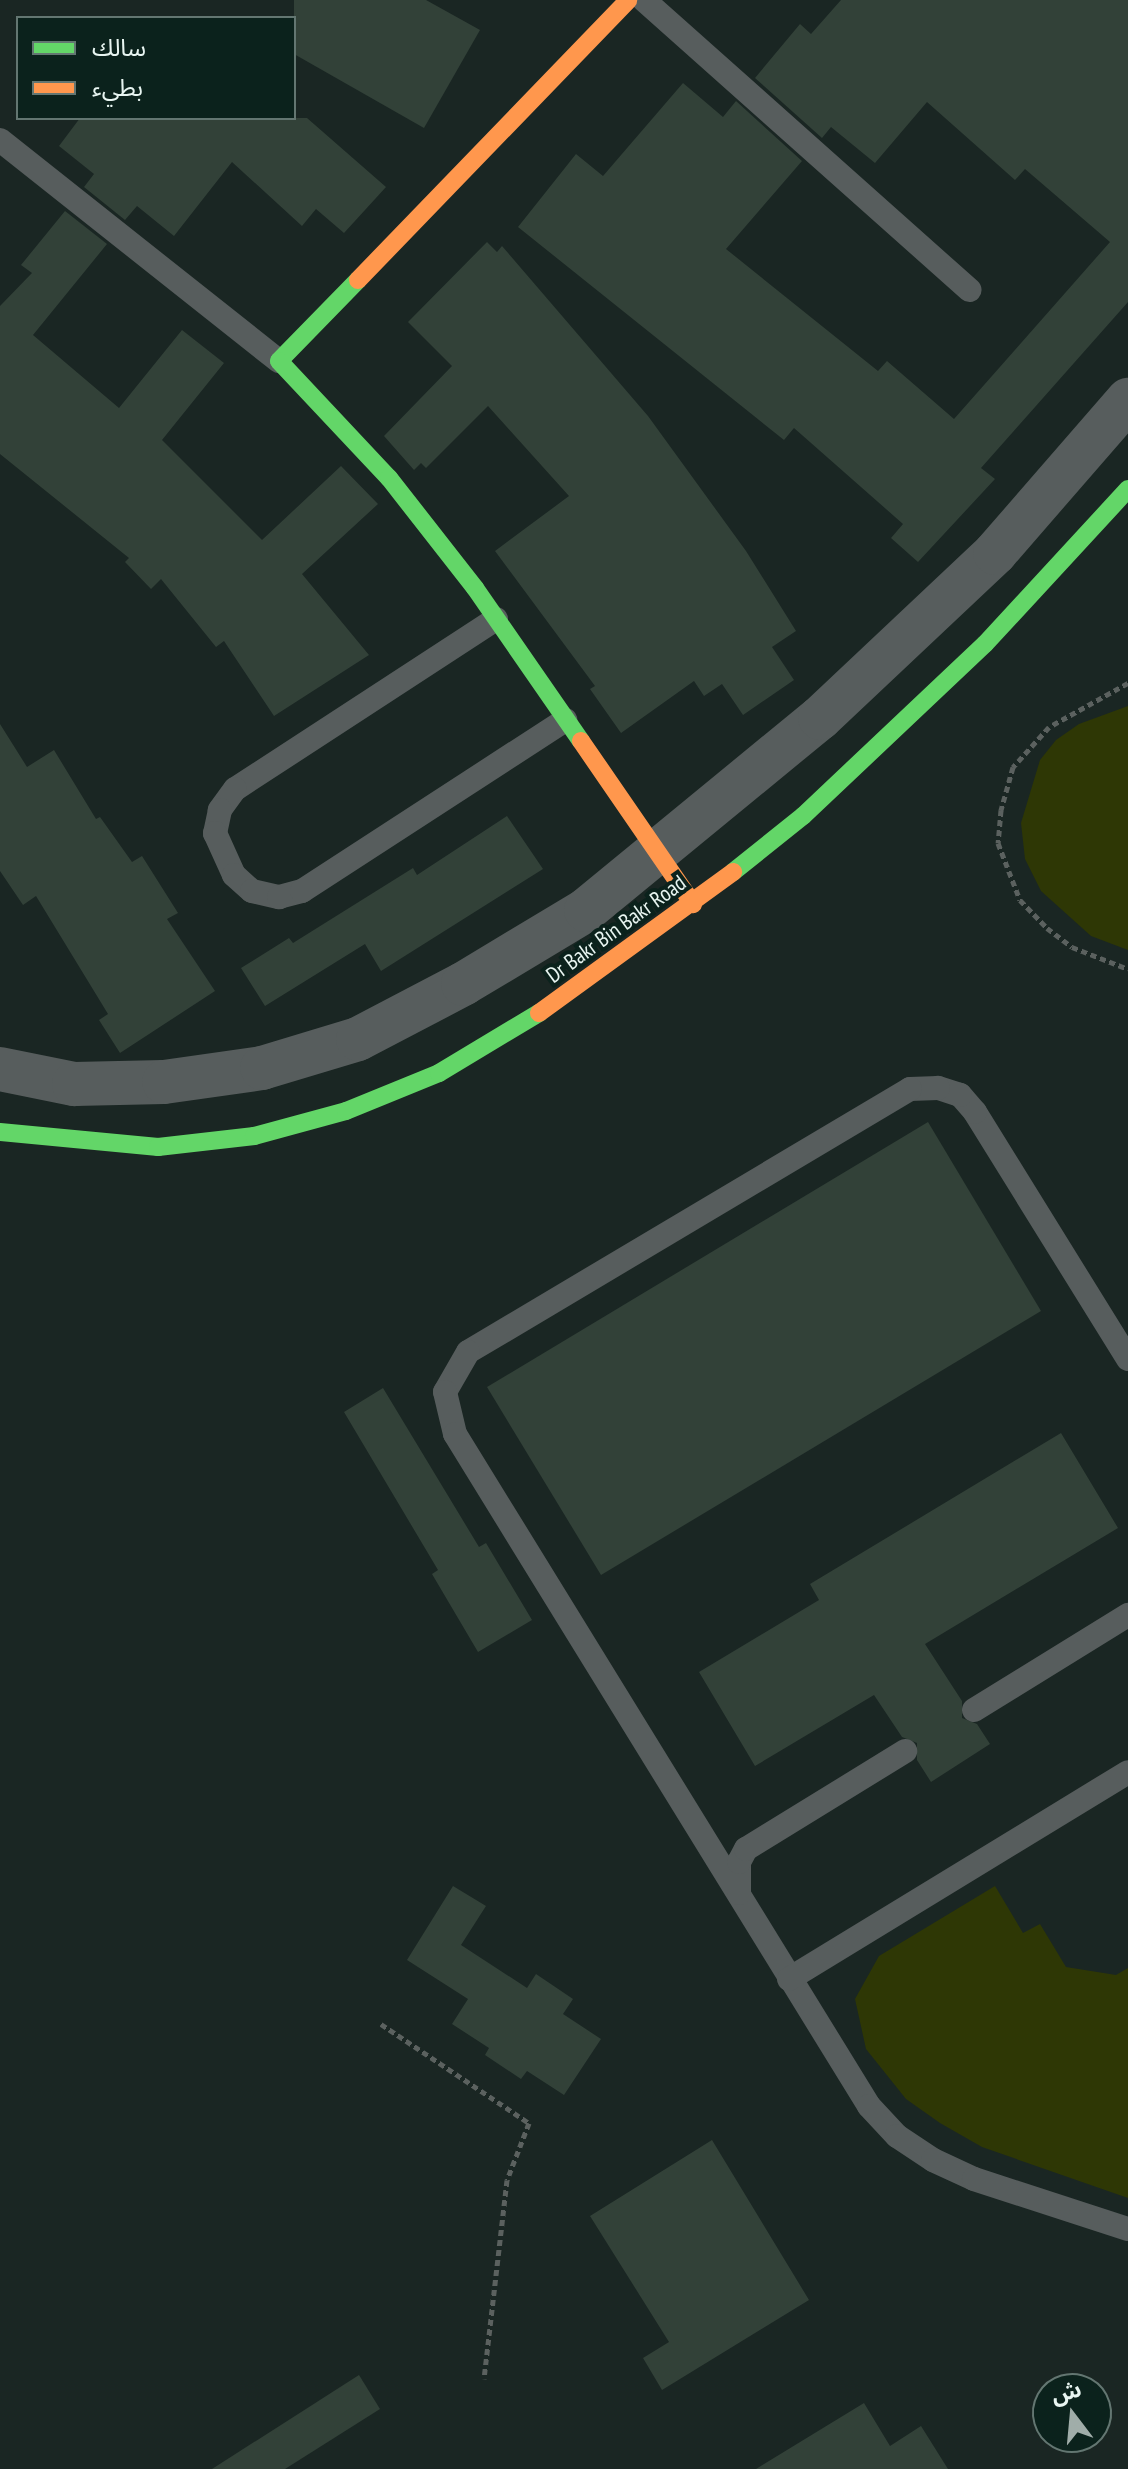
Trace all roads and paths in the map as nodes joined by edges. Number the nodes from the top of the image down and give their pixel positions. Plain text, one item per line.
1 (628, 0) edge
2 (644, 0) edge
3 (1, 143) edge
4 (970, 290) dead end
5 (279, 361) junction
6 (1128, 400) edge
7 (1128, 489) edge
8 (496, 619) junction
9 (1128, 683) edge
10 (565, 720) junction
11 (657, 852) junction
12 (693, 904) junction
13 (1128, 969) edge
14 (0, 1069) edge
15 (0, 1132) edge
16 (1128, 1359) edge
17 (1128, 1615) edge
18 (974, 1710) dead end
19 (905, 1751) dead end
20 (1128, 1772) edge
21 (740, 1898) junction
22 (789, 1979) junction
23 (381, 2024) dead end
24 (1128, 2229) edge
25 (484, 2379) dead end

1 - 5 street
2 - 4 lane
3 - 5 lane
5 - 8 street
6 - 11 street
7 - 12 street, Dr Bakr Bin Bakr Road
8 - 10 street
8 - 10 lane
9 - 13 path
10 - 11 street
11 - 12 street
11 - 14 street
12 - 15 street, Dr Bakr Bin Bakr Road
16 - 21 lane
17 - 18 lane
19 - 21 lane
20 - 22 lane
21 - 22 lane
22 - 24 lane
23 - 25 path

